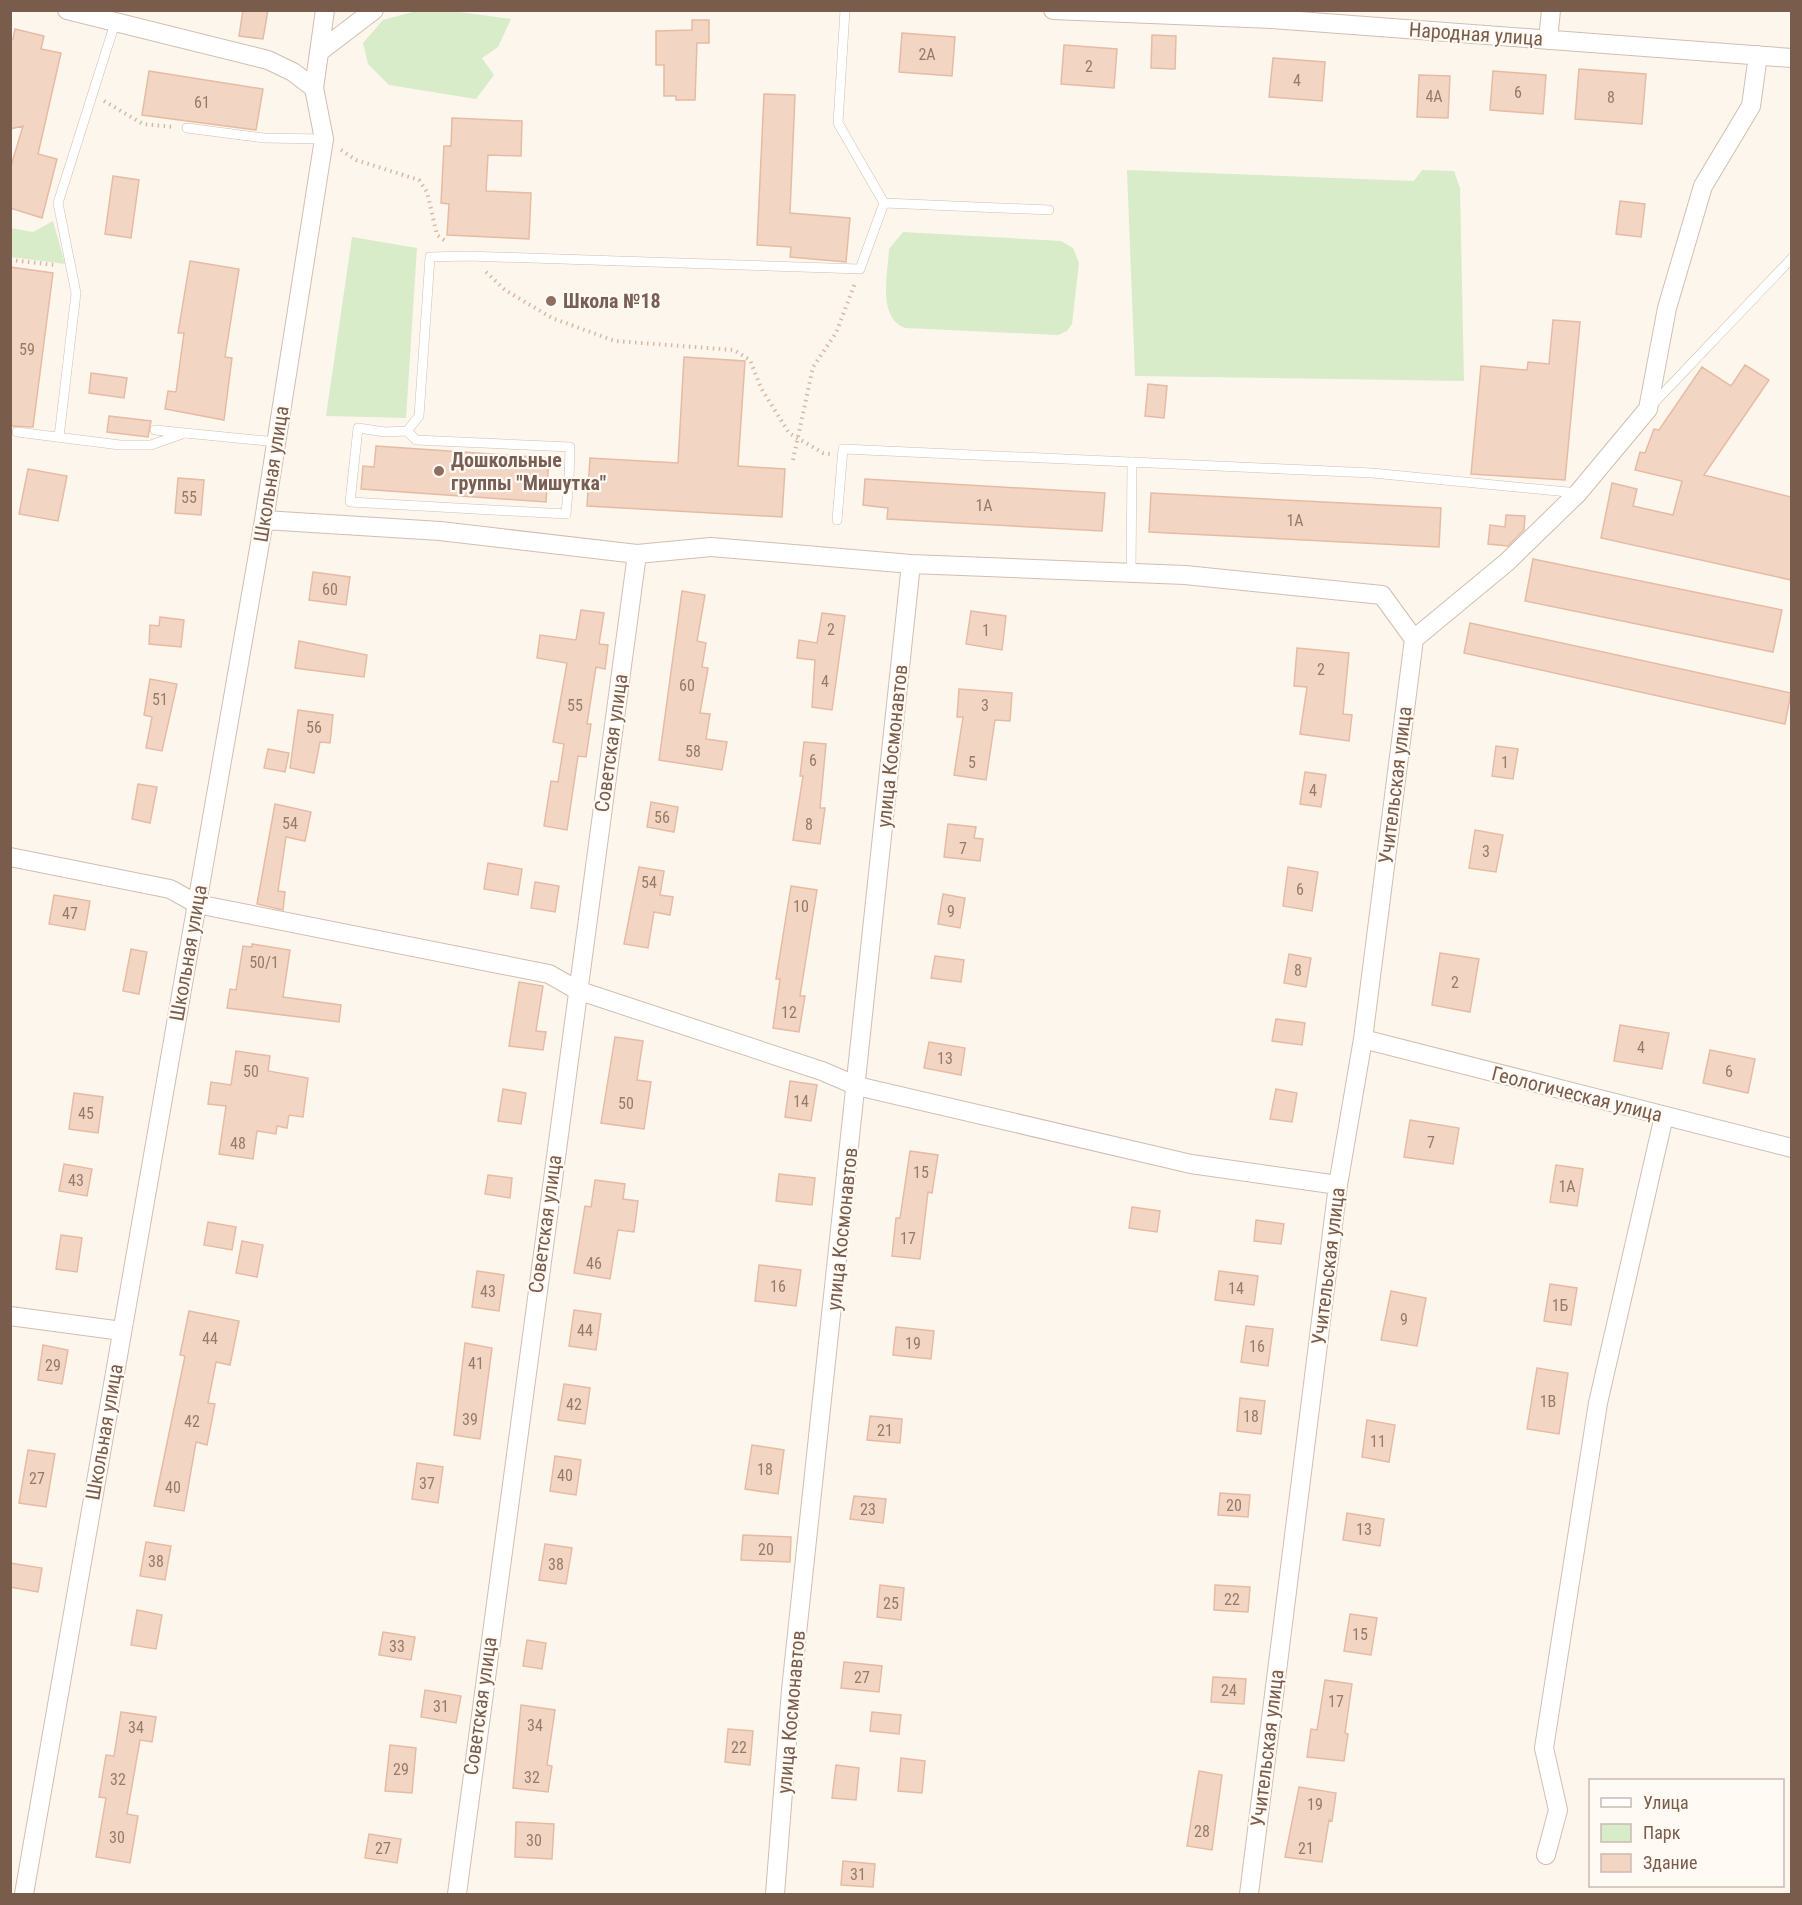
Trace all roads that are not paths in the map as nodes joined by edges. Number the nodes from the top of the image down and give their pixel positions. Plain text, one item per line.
1 (67, 10) edge
2 (325, 10) edge
3 (374, 10) edge
4 (845, 10) edge
5 (1053, 10) edge
6 (1551, 10) edge
7 (1272, 15) edge
8 (115, 23) junction
9 (1548, 40) junction
10 (319, 52) junction
11 (1758, 56) junction
12 (1791, 58) edge
13 (314, 88) junction
14 (187, 128) road end
15 (324, 139) junction
16 (884, 203) junction
17 (1049, 210) dead end
18 (1791, 258) edge
19 (1648, 409) junction
20 (155, 430) dead end
21 (407, 430) junction
22 (17, 432) dead end
23 (182, 434) junction
24 (59, 437) junction
25 (276, 442) junction
26 (1132, 462) junction
27 (569, 480) dead end
28 (568, 491) dead end
29 (1578, 493) junction
30 (264, 520) junction
31 (837, 520) dead end
32 (637, 554) junction
33 (911, 564) junction
34 (1131, 573) junction
35 (1414, 639) junction
36 (10, 856) edge
37 (197, 904) junction
38 (577, 990) junction
39 (1363, 1039) junction
40 (857, 1086) junction
41 (1664, 1116) junction
42 (1791, 1148) edge
43 (1338, 1185) junction
44 (10, 1316) edge
45 (122, 1331) junction
46 (1546, 1856) dead end
47 (24, 1894) edge
48 (457, 1894) edge
49 (775, 1894) edge
50 (1249, 1894) edge

1 - 8 street
2 - 10 street, Школьная улица
3 - 10 street
4 - 16 lane
5 - 7 street, Народная улица
6 - 9 street
7 - 9 street, Народная улица
8 - 13 street
8 - 24 lane
9 - 11 street, Народная улица
10 - 13 street, Школьная улица
11 - 12 street, Народная улица
11 - 19 street
13 - 15 street, Школьная улица
14 - 15 lane
15 - 25 street, Школьная улица
16 - 17 lane
16 - 21 lane
18 - 19 lane
19 - 29 street
20 - 23 lane
21 - 27 lane
21 - 28 lane
22 - 24 lane
23 - 24 lane
23 - 25 lane
25 - 30 street, Школьная улица
26 - 29 lane
26 - 31 lane
26 - 34 lane
29 - 35 street
30 - 32 street
30 - 37 street, Школьная улица
32 - 33 street
32 - 38 street, Советская улица
33 - 34 street
33 - 40 street, улица Космонавтов
34 - 35 street
35 - 39 street, Учительская улица
36 - 37 street
37 - 38 street
37 - 45 street, Школьная улица
38 - 40 street
38 - 48 street, Советская улица
39 - 41 street, Геологическая улица
39 - 43 street, Учительская улица
40 - 43 street
40 - 49 street, улица Космонавтов
41 - 42 street, Геологическая улица
41 - 46 street
43 - 50 street, Учительская улица
44 - 45 street
45 - 47 street, Школьная улица

